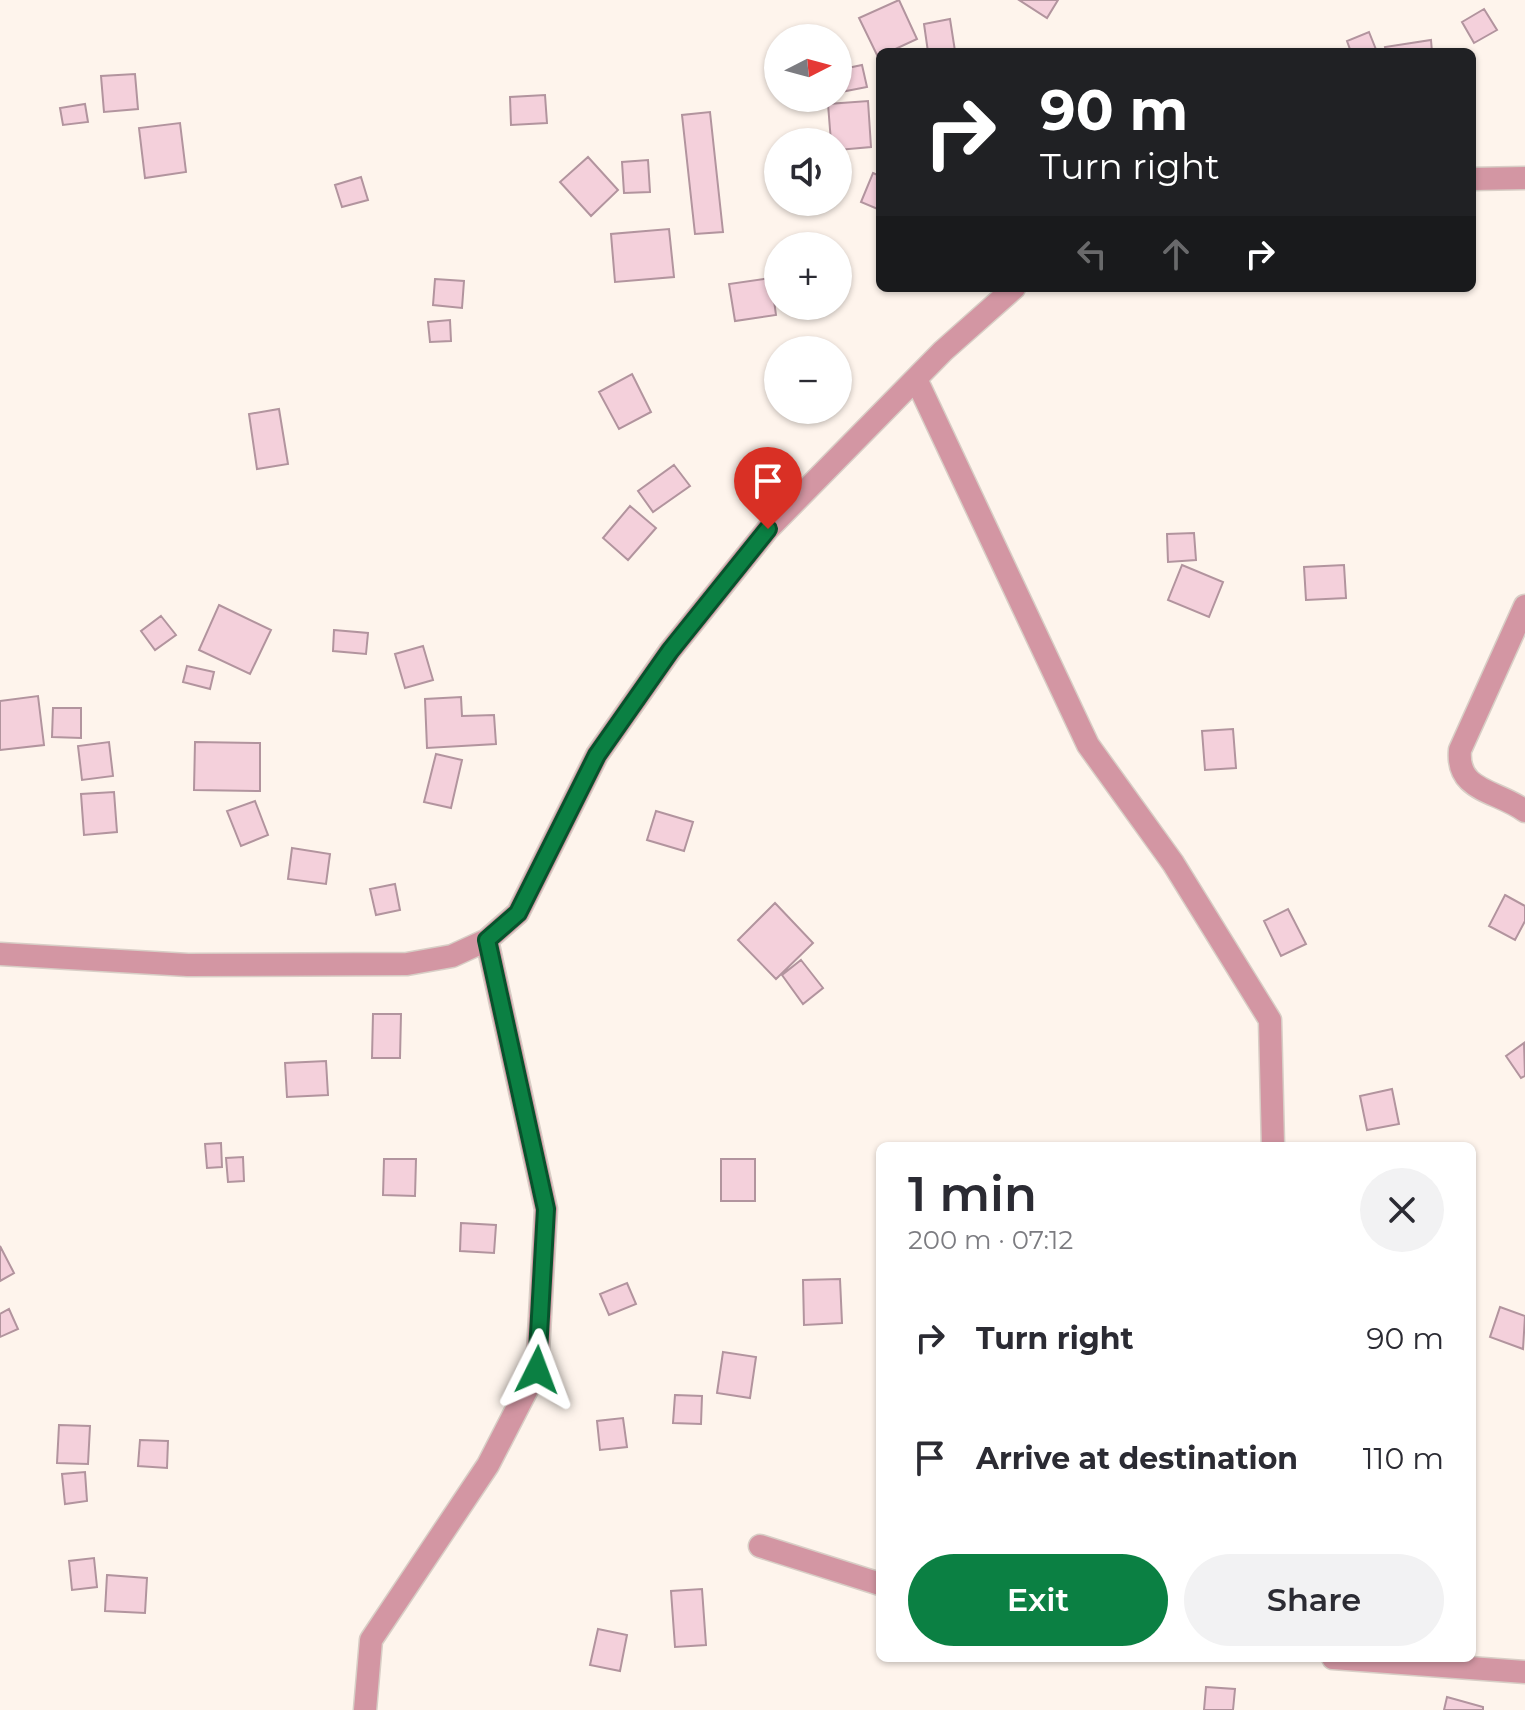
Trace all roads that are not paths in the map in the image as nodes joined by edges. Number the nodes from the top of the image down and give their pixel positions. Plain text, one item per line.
1 (1525, 178) edge
2 (1476, 179) edge
3 (1009, 292) edge
4 (916, 379) junction
5 (1525, 606) edge
6 (1525, 811) edge
7 (487, 940) junction
8 (0, 954) edge
9 (1273, 1142) edge
10 (760, 1546) dead end
11 (876, 1583) edge
12 (1388, 1662) edge
13 (1525, 1672) edge
14 (365, 1710) edge

1 - 2 street
3 - 4 street
4 - 7 street
4 - 9 street
5 - 6 street
7 - 8 street
7 - 14 street
10 - 11 street
12 - 13 street

